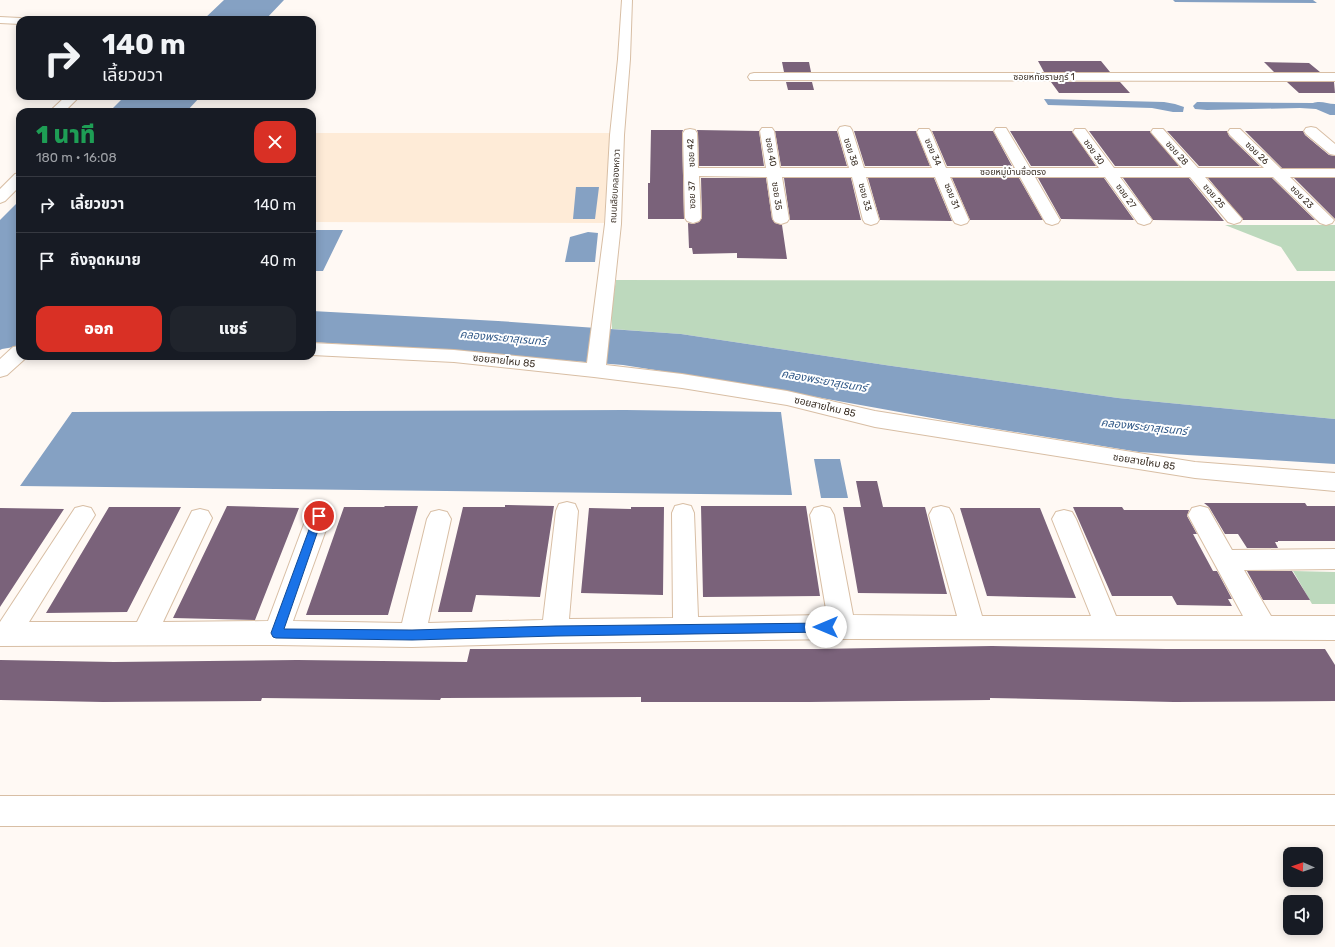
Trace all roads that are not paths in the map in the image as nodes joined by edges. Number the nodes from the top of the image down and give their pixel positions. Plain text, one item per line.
1 (627, 0) edge
2 (0, 20) edge
3 (16, 21) edge
4 (754, 77) dead end
5 (1335, 77) edge
6 (70, 100) edge
7 (60, 108) edge
8 (844, 130) dead end
9 (767, 131) dead end
10 (1001, 131) dead end
11 (1311, 131) dead end
12 (924, 132) dead end
13 (1080, 132) dead end
14 (1158, 132) dead end
15 (1235, 132) dead end
16 (690, 133) dead end
17 (1335, 151) edge
18 (692, 172) junction
19 (942, 172) junction
20 (1025, 172) junction
21 (774, 173) junction
22 (858, 173) junction
23 (1109, 173) junction
24 (1195, 173) junction
25 (1279, 173) junction
26 (1335, 173) edge
27 (16, 181) edge
28 (0, 198) edge
29 (693, 218) dead end
30 (781, 219) dead end
31 (1234, 219) dead end
32 (871, 220) dead end
33 (961, 220) dead end
34 (1052, 220) dead end
35 (1144, 220) dead end
36 (1326, 220) dead end
37 (316, 349) edge
38 (16, 356) edge
39 (595, 366) junction
40 (0, 370) edge
41 (1335, 482) edge
42 (567, 511) dead end
43 (684, 514) dead end
44 (83, 515) dead end
45 (822, 515) dead end
46 (941, 515) dead end
47 (1200, 515) dead end
48 (319, 516) dead end
49 (200, 518) dead end
50 (439, 519) dead end
51 (1064, 519) dead end
52 (1335, 559) edge
53 (1226, 560) junction
54 (842, 627) junction
55 (1108, 627) junction
56 (1263, 627) junction
57 (973, 628) junction
58 (1335, 628) edge
59 (686, 629) junction
60 (556, 631) junction
61 (145, 633) junction
62 (276, 633) junction
63 (4, 634) edge
64 (412, 635) junction
65 (1335, 810) edge
66 (0, 811) edge

1 - 39 street, ถนนเลียบคลองหกวา
2 - 3 street
4 - 5 street, ซอยหทัยราษฎร์ 1
6 - 7 street
8 - 22 street, ซอย 38
9 - 21 street, ซอย 40
10 - 20 street
11 - 17 street
12 - 19 street, ซอย 34
13 - 23 street, ซอย 30
14 - 24 street, ซอย 28
15 - 25 street, ซอย 26
16 - 18 street, ซอย 42
18 - 21 street, ซอยหมู่บ้านซื่อตรง
18 - 29 street, ซอย 37
19 - 20 street, ซอยหมู่บ้านซื่อตรง
19 - 22 street, ซอยหมู่บ้านซื่อตรง
19 - 33 street, ซอย 31
20 - 23 street, ซอยหมู่บ้านซื่อตรง
20 - 34 street
21 - 22 street, ซอยหมู่บ้านซื่อตรง
21 - 30 street, ซอย 35
22 - 32 street, ซอย 33
23 - 24 street, ซอยหมู่บ้านซื่อตรง
23 - 35 street, ซอย 27
24 - 25 street, ซอยหมู่บ้านซื่อตรง
24 - 31 street, ซอย 25
25 - 26 street, ซอยหมู่บ้านซื่อตรง
25 - 36 street, ซอย 23
27 - 28 street
37 - 39 street, ซอยสายไหม 85
38 - 40 street
39 - 41 street, ซอยสายไหม 85
42 - 60 street
43 - 59 street
44 - 63 street
45 - 54 street
46 - 57 street
47 - 53 street
48 - 62 street
49 - 61 street
50 - 64 street
51 - 55 street
52 - 53 street
53 - 56 street
54 - 57 street
54 - 59 street
55 - 56 street
55 - 57 street
56 - 58 street
59 - 60 street
60 - 64 street
61 - 62 street
61 - 63 street
62 - 64 street
65 - 66 street

